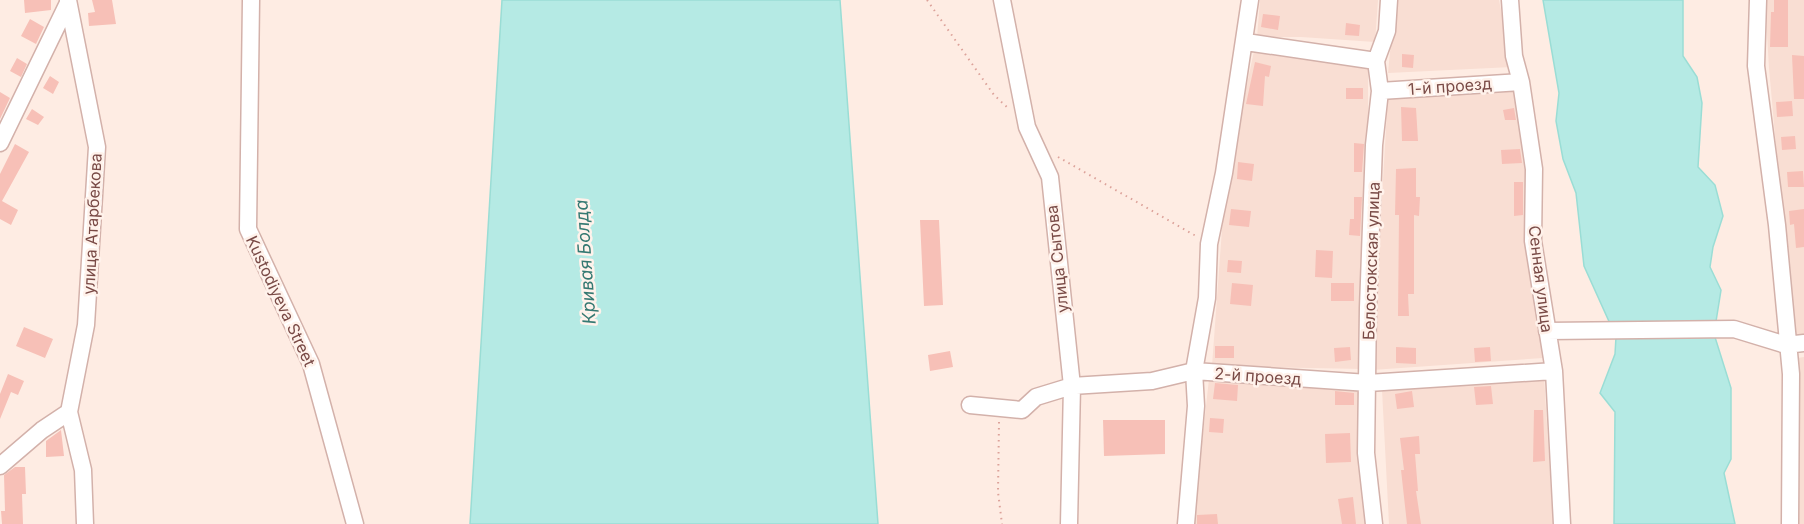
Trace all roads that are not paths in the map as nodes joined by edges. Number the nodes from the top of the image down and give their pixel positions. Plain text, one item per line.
1 (251, 0) edge
2 (1002, 0) edge
3 (1250, 0) edge
4 (1389, 0) edge
5 (1509, 0) edge
6 (1758, 0) edge
7 (68, 1) edge
8 (1246, 42) junction
9 (1376, 61) junction
10 (1521, 82) junction
11 (1380, 91) junction
12 (0, 142) edge
13 (1547, 331) junction
14 (1804, 343) edge
15 (1786, 345) junction
16 (1194, 371) junction
17 (1554, 371) junction
18 (1368, 383) junction
19 (1072, 386) junction
20 (970, 405) dead end
21 (69, 412) junction
22 (0, 466) edge
23 (85, 524) edge
24 (355, 524) edge
25 (1069, 524) edge
26 (1186, 524) edge
27 (1374, 524) edge
28 (1562, 524) edge
29 (1790, 524) edge

1 - 24 street, Kustodiyeva Street
2 - 19 street, улица Сытова
3 - 8 street
4 - 9 street, Белостокская улица
5 - 10 street, Сенная улица
6 - 15 street
7 - 12 street
7 - 21 street, улица Атарбекова
8 - 9 street
8 - 16 street
9 - 11 street, Белостокская улица
10 - 11 street, 1-й проезд
10 - 13 street, Сенная улица
11 - 18 street, Белостокская улица
13 - 15 street
13 - 17 street, Сенная улица
14 - 15 street
15 - 29 street
16 - 18 street, 2-й проезд
16 - 19 street, 2-й проезд
16 - 26 street
17 - 18 street, 2-й проезд
17 - 28 street, Сенная улица
18 - 27 street, Белостокская улица
19 - 20 street, 2-й проезд
19 - 25 street, улица Сытова
21 - 22 street
21 - 23 street

